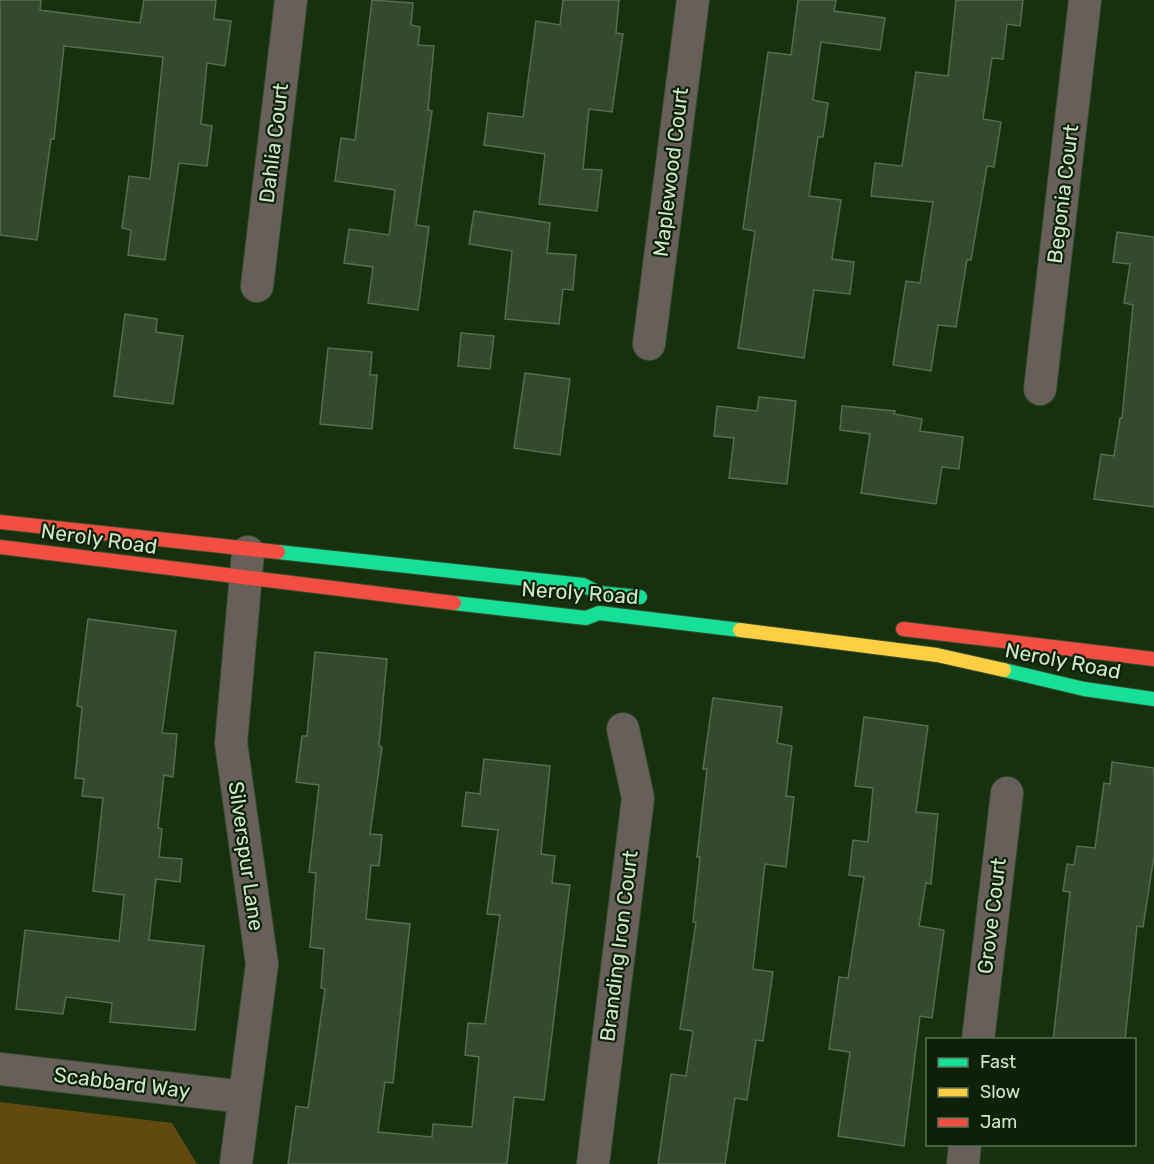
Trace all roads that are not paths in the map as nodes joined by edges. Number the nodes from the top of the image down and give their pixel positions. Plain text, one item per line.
1 (291, 0) edge
2 (693, 0) edge
3 (1085, 0) edge
4 (257, 286) dead end
5 (649, 344) dead end
6 (1040, 388) dead end
7 (0, 522) edge
8 (0, 547) edge
9 (248, 548) junction
10 (246, 579) junction
11 (657, 599) dead end
12 (892, 627) dead end
13 (1154, 659) edge
14 (1154, 699) edge
15 (623, 729) dead end
16 (1007, 794) dead end
17 (978, 1038) edge
18 (0, 1069) edge
19 (244, 1097) junction
20 (965, 1146) edge
21 (236, 1164) edge
22 (593, 1164) edge
23 (963, 1164) edge

1 - 4 street, Dahlia Court
2 - 5 street, Maplewood Court
3 - 6 street, Begonia Court
7 - 9 street, Neroly Road
8 - 10 street, Neroly Road
9 - 10 street, Silverspur Lane
9 - 11 street, Neroly Road
10 - 14 street, Neroly Road
10 - 19 street, Silverspur Lane
12 - 13 street, Neroly Road
15 - 22 street, Branding Iron Court
16 - 17 street, Grove Court
18 - 19 street, Scabbard Way
19 - 21 street, Silverspur Lane
20 - 23 street

